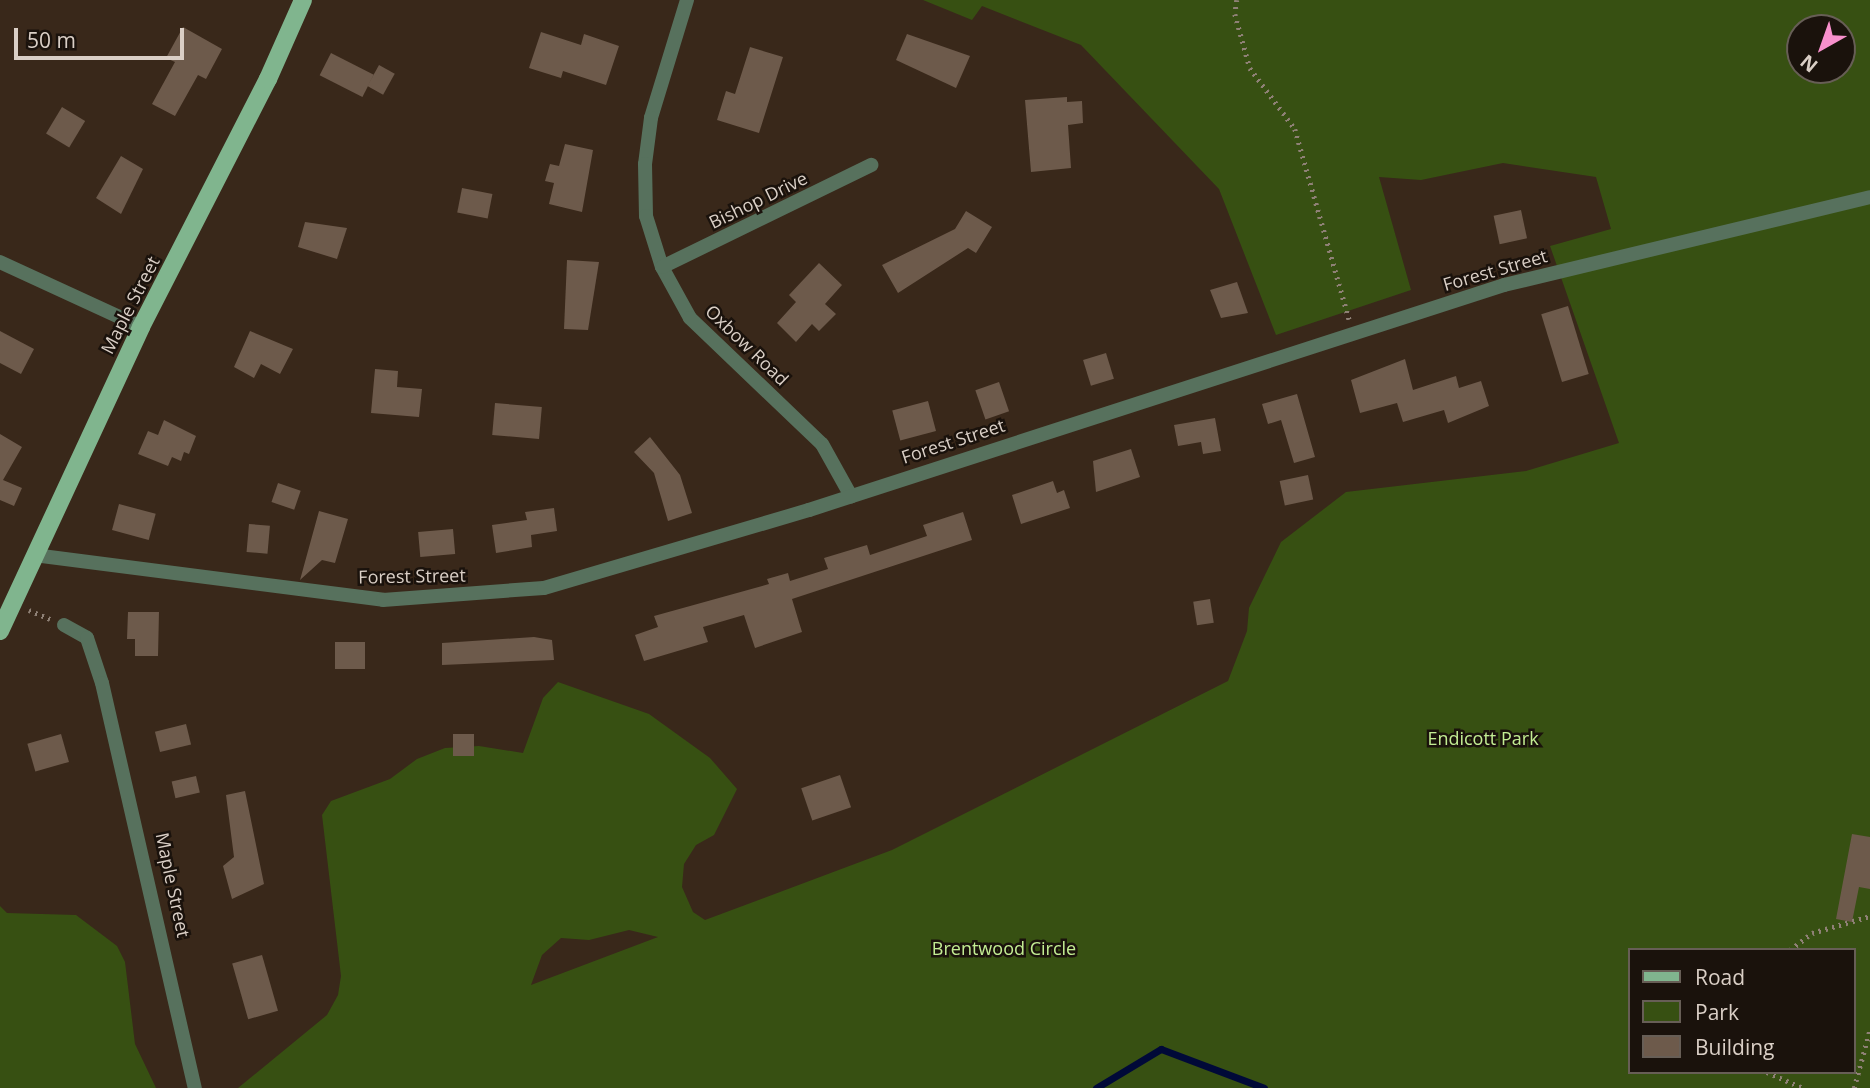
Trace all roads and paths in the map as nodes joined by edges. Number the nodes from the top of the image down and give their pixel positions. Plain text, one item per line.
1 (303, 0) edge
2 (687, 0) edge
3 (1237, 0) edge
4 (870, 165) dead end
5 (1870, 197) edge
6 (0, 262) edge
7 (662, 267) junction
8 (141, 327) junction
9 (1353, 333) junction
10 (851, 496) junction
11 (34, 555) junction
12 (13, 603) junction
13 (64, 625) joint
14 (0, 631) edge
15 (1870, 916) edge
16 (1793, 948) edge
17 (1870, 1029) edge
18 (1772, 1074) edge
19 (195, 1088) edge
20 (1803, 1088) edge
21 (1854, 1088) edge

1 - 8 main road, Maple Street
2 - 7 street, Oxbow Road
3 - 9 path
4 - 7 street, Bishop Drive
5 - 9 street, Forest Street
6 - 8 street
7 - 10 street, Oxbow Road
8 - 11 main road, Maple Street
9 - 10 street, Forest Street
10 - 11 street, Forest Street
11 - 12 main road, Maple Street
12 - 13 path
12 - 14 main road, Maple Street
13 - 19 street, Maple Street
15 - 16 path
17 - 21 path
18 - 20 path

